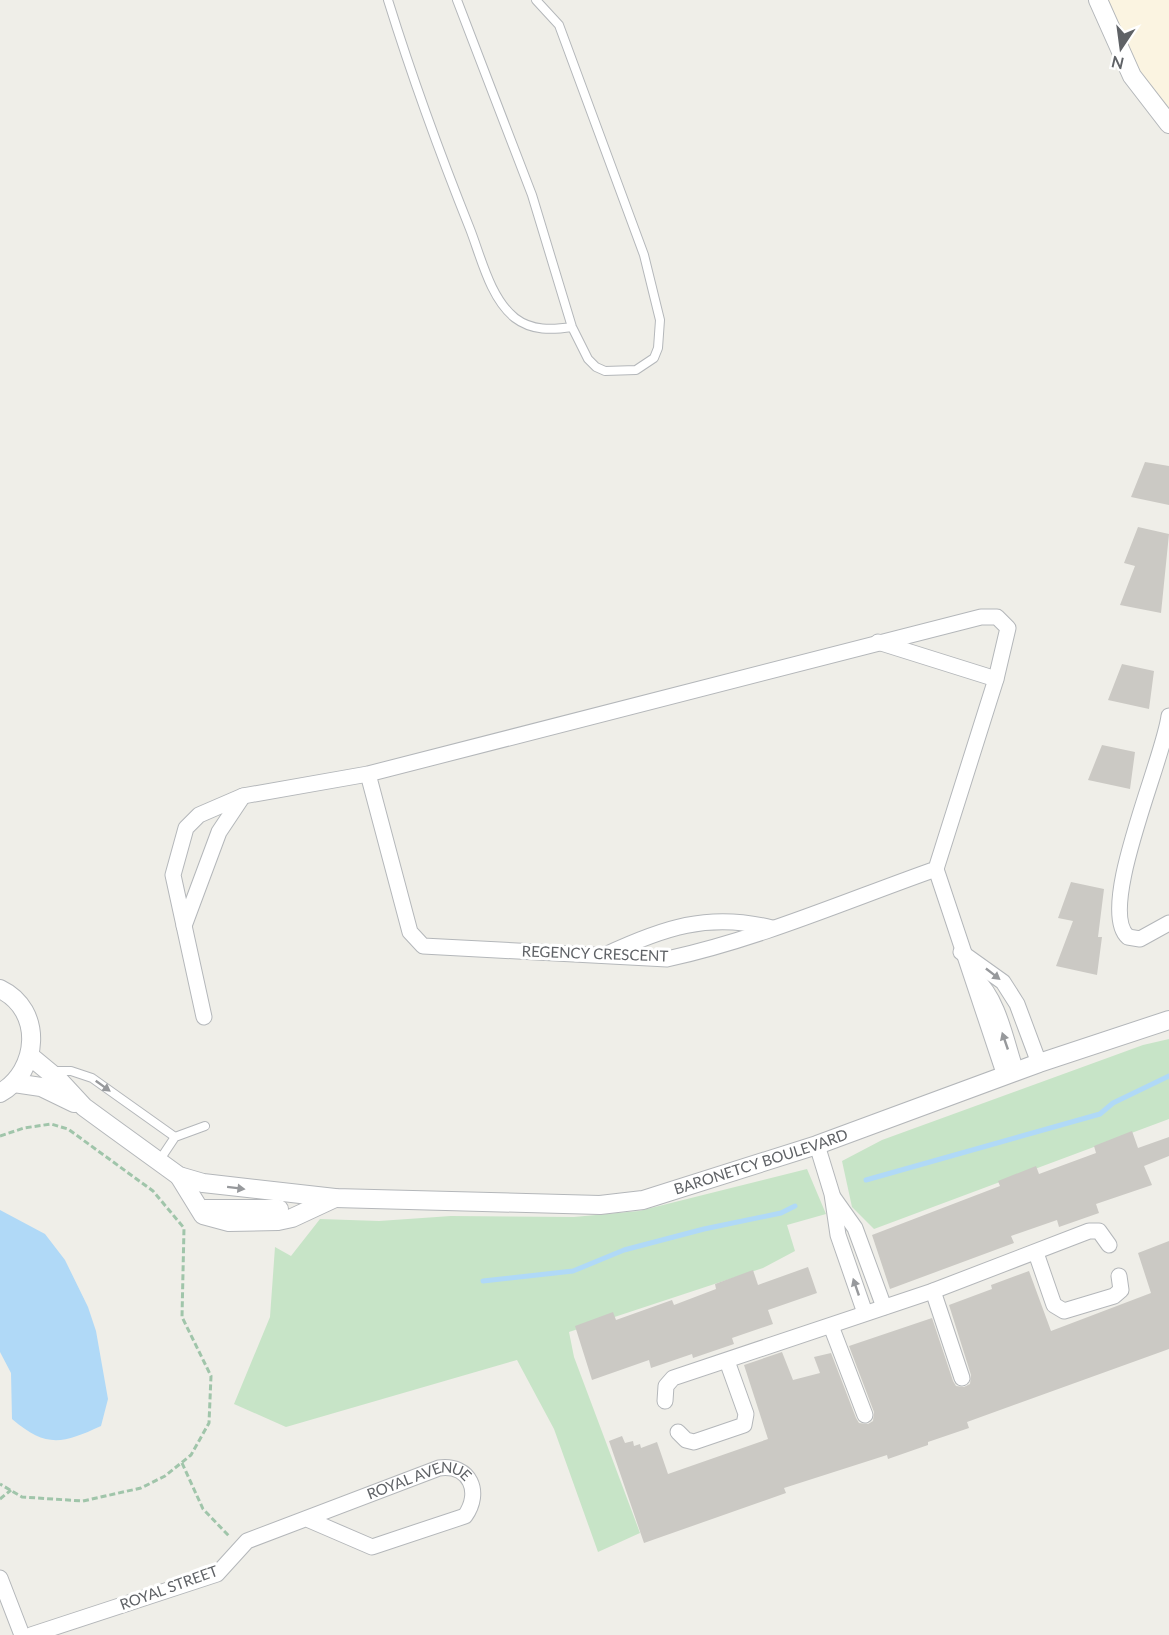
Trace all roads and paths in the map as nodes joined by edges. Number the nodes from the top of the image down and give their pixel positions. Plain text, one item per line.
1 (388, 0) edge
2 (457, 0) edge
3 (537, 0) edge
4 (1098, 0) edge
5 (1169, 124) edge
6 (572, 327) junction
7 (878, 642) junction
8 (996, 679) junction
9 (1169, 716) edge
10 (368, 774) junction
11 (243, 795) junction
12 (936, 869) junction
13 (1169, 923) edge
14 (184, 927) junction
15 (772, 928) junction
16 (962, 952) junction
17 (602, 956) junction
18 (0, 988) edge
19 (204, 1017) dead end
20 (1169, 1020) edge
21 (30, 1056) junction
22 (1039, 1063) junction
23 (48, 1071) junction
24 (1010, 1073) junction
25 (7, 1088) edge
26 (84, 1107) junction
27 (205, 1126) dead end
28 (0, 1136) edge
29 (175, 1137) junction
30 (816, 1145) junction
31 (159, 1161) junction
32 (179, 1176) junction
33 (831, 1194) junction
34 (335, 1198) junction
35 (1109, 1245) dead end
36 (1036, 1253) junction
37 (1119, 1276) dead end
38 (933, 1291) junction
39 (884, 1307) junction
40 (865, 1313) junction
41 (831, 1326) junction
42 (727, 1361) junction
43 (962, 1378) dead end
44 (665, 1401) dead end
45 (865, 1414) dead end
46 (678, 1432) dead end
47 (182, 1463) junction
48 (0, 1484) edge
49 (11, 1490) junction
50 (0, 1499) edge
51 (301, 1521) junction
52 (241, 1547) junction
53 (0, 1578) edge
54 (22, 1635) edge
55 (31, 1635) edge

1 - 6 lane
2 - 6 lane
3 - 6 lane
4 - 5 street
7 - 8 street
7 - 8 street
7 - 10 street
8 - 12 street
9 - 13 street
10 - 11 street
10 - 17 street, REGENCY CRESCENT
11 - 14 street
11 - 14 street
12 - 15 street, REGENCY CRESCENT
12 - 16 street
14 - 19 street
15 - 17 street, REGENCY CRESCENT
15 - 17 street
16 -> 22 street
24 -> 16 street
18 - 21 street
20 - 22 street, BARONETCY BOULEVARD
21 - 23 street, BARONETCY BOULEVARD
21 - 25 street
22 - 24 street, BARONETCY BOULEVARD
23 - 26 street, BARONETCY BOULEVARD
23 -> 29 lane
24 - 30 street, BARONETCY BOULEVARD
25 - 26 street, BARONETCY BOULEVARD
26 - 31 street, BARONETCY BOULEVARD
27 - 29 lane
28 - 47 path
29 - 31 lane
30 - 33 street
30 - 34 street, BARONETCY BOULEVARD
31 - 32 street, BARONETCY BOULEVARD
32 -> 34 street, BARONETCY BOULEVARD
32 - 34 street, BARONETCY BOULEVARD
33 - 39 street
40 -> 33 street
35 - 36 street
36 - 37 street
36 - 38 street
38 - 39 street
38 - 43 street
39 - 40 street
40 - 41 street
41 - 42 street
41 - 45 street
42 - 44 street
42 - 46 street
47 - 49 path
47 - 52 path
48 - 49 path
49 - 50 path
51 - 51 street, ROYAL AVENUE
51 - 52 street, ROYAL STREET
52 - 55 street, ROYAL STREET
53 - 54 street

